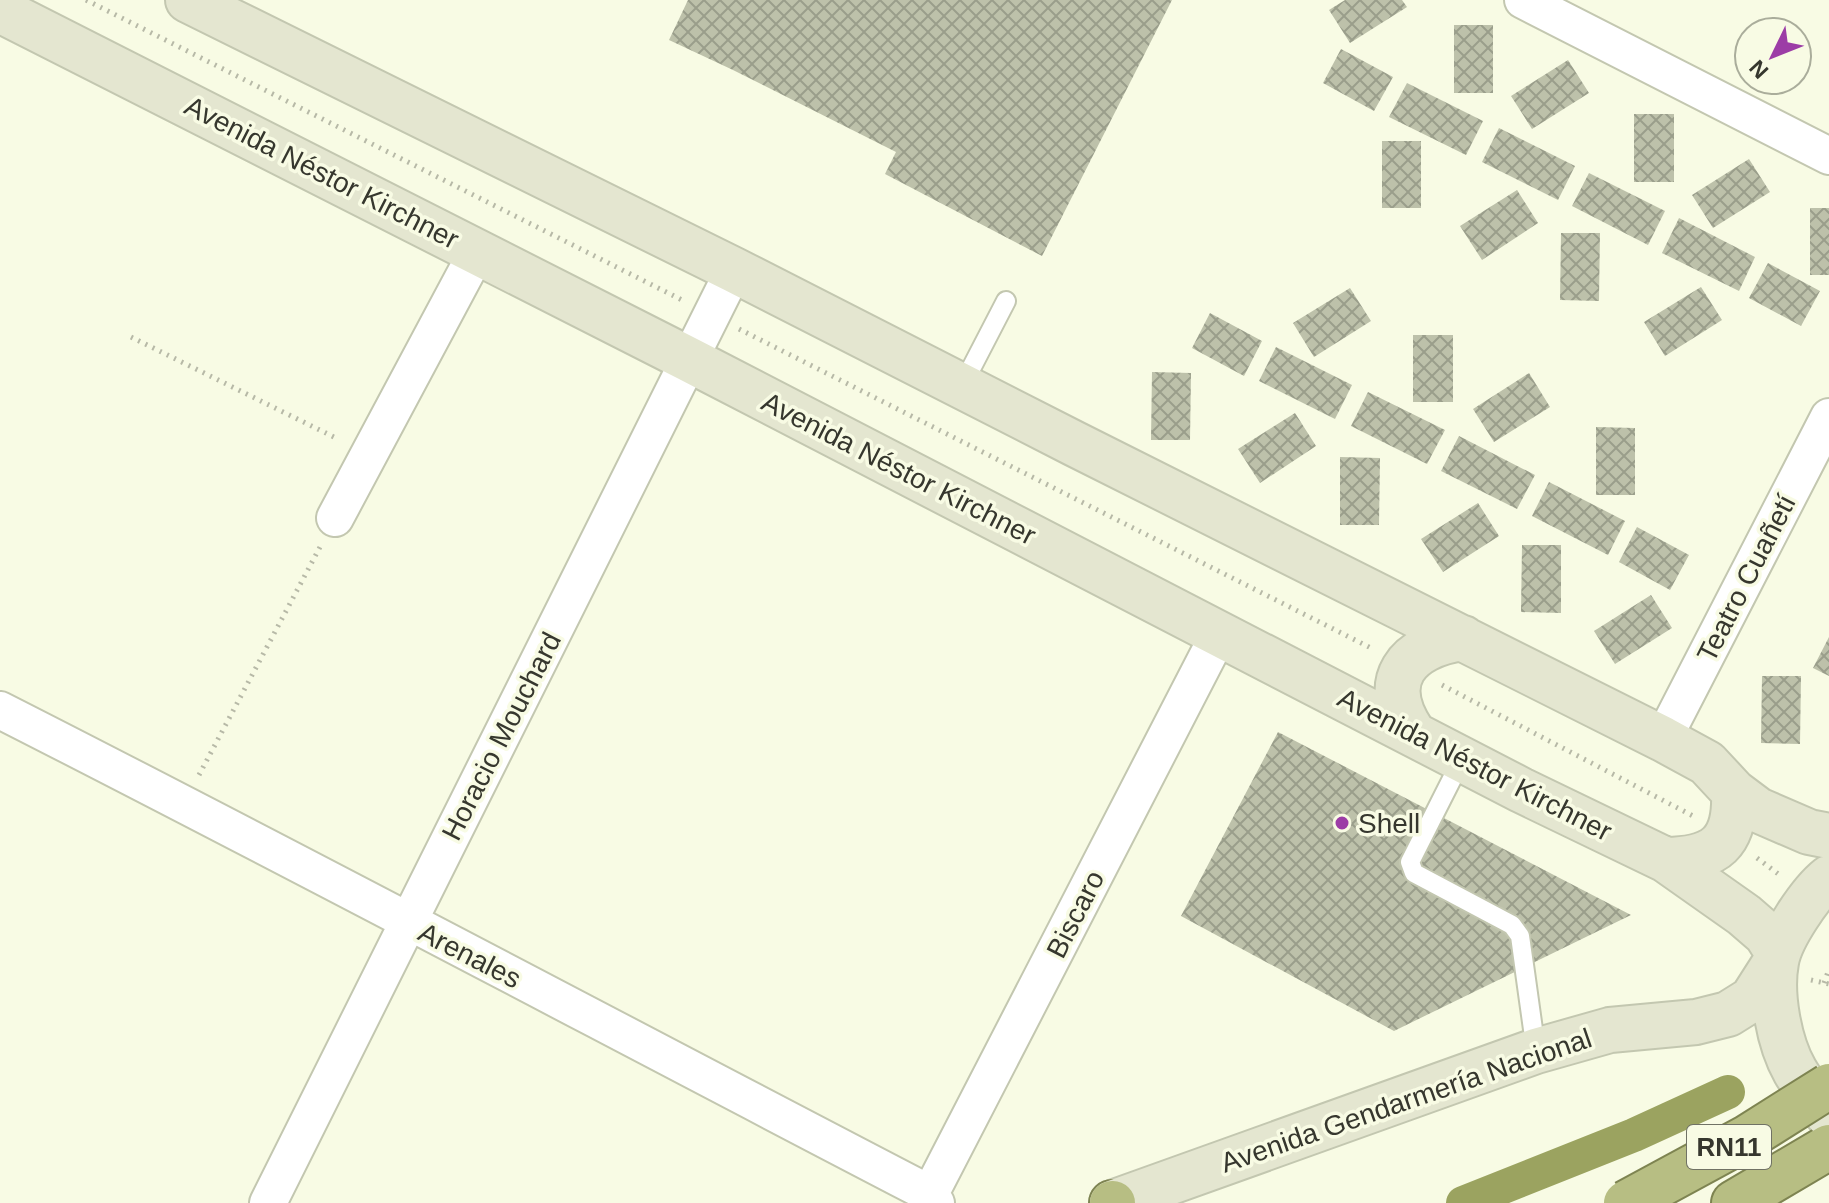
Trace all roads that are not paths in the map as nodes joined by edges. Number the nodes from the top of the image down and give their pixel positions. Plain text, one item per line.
1 (1523, 0) edge
2 (203, 3) edge
3 (0, 10) edge
4 (1829, 156) edge
5 (477, 252) junction
6 (734, 270) junction
7 (1006, 301) dead end
8 (688, 359) junction
9 (962, 386) junction
10 (1829, 417) edge
11 (335, 518) road end
12 (1219, 634) junction
13 (1463, 638) junction
14 (0, 710) edge
15 (1413, 733) junction
16 (1663, 739) junction
17 (1462, 759) junction
18 (1734, 792) junction
19 (1829, 836) edge
20 (1666, 860) junction
21 (1819, 888) edge
22 (407, 923) junction
23 (1777, 958) junction
24 (1536, 1051) junction
25 (1829, 1086) edge
26 (1829, 1116) edge
27 (1829, 1147) edge
28 (933, 1198) edge
29 (268, 1203) edge
30 (1112, 1203) edge
31 (1626, 1203) edge
32 (1734, 1203) edge

1 - 4 street
2 - 6 main road
3 - 5 main road, Avenida Néstor Kirchner
5 - 8 main road, Avenida Néstor Kirchner
5 - 11 street
6 - 8 street, Horacio Mouchard
6 - 9 main road
7 - 9 lane
8 - 12 main road, Avenida Néstor Kirchner
8 - 22 street, Horacio Mouchard
9 - 13 main road
10 - 16 street, Teatro Cuañetí
12 - 15 main road, Avenida Néstor Kirchner
12 - 28 street, Biscaro
13 - 15 main road
13 - 16 main road
14 - 22 street, Arenales
15 - 17 main road, Avenida Néstor Kirchner
16 - 18 main road
17 - 20 main road, Avenida Néstor Kirchner
17 - 24 lane
18 - 19 main road
18 - 20 main road
20 - 23 main road, Avenida Néstor Kirchner
21 - 23 main road, Avenida Gendarmería Nacional
22 - 28 street, Arenales
22 - 29 street, Horacio Mouchard
23 - 24 main road, Avenida Gendarmería Nacional
23 - 26 main road
24 - 30 main road, Avenida Gendarmería Nacional
25 - 31 highway, RN11, bridge
27 - 32 highway, RN11

